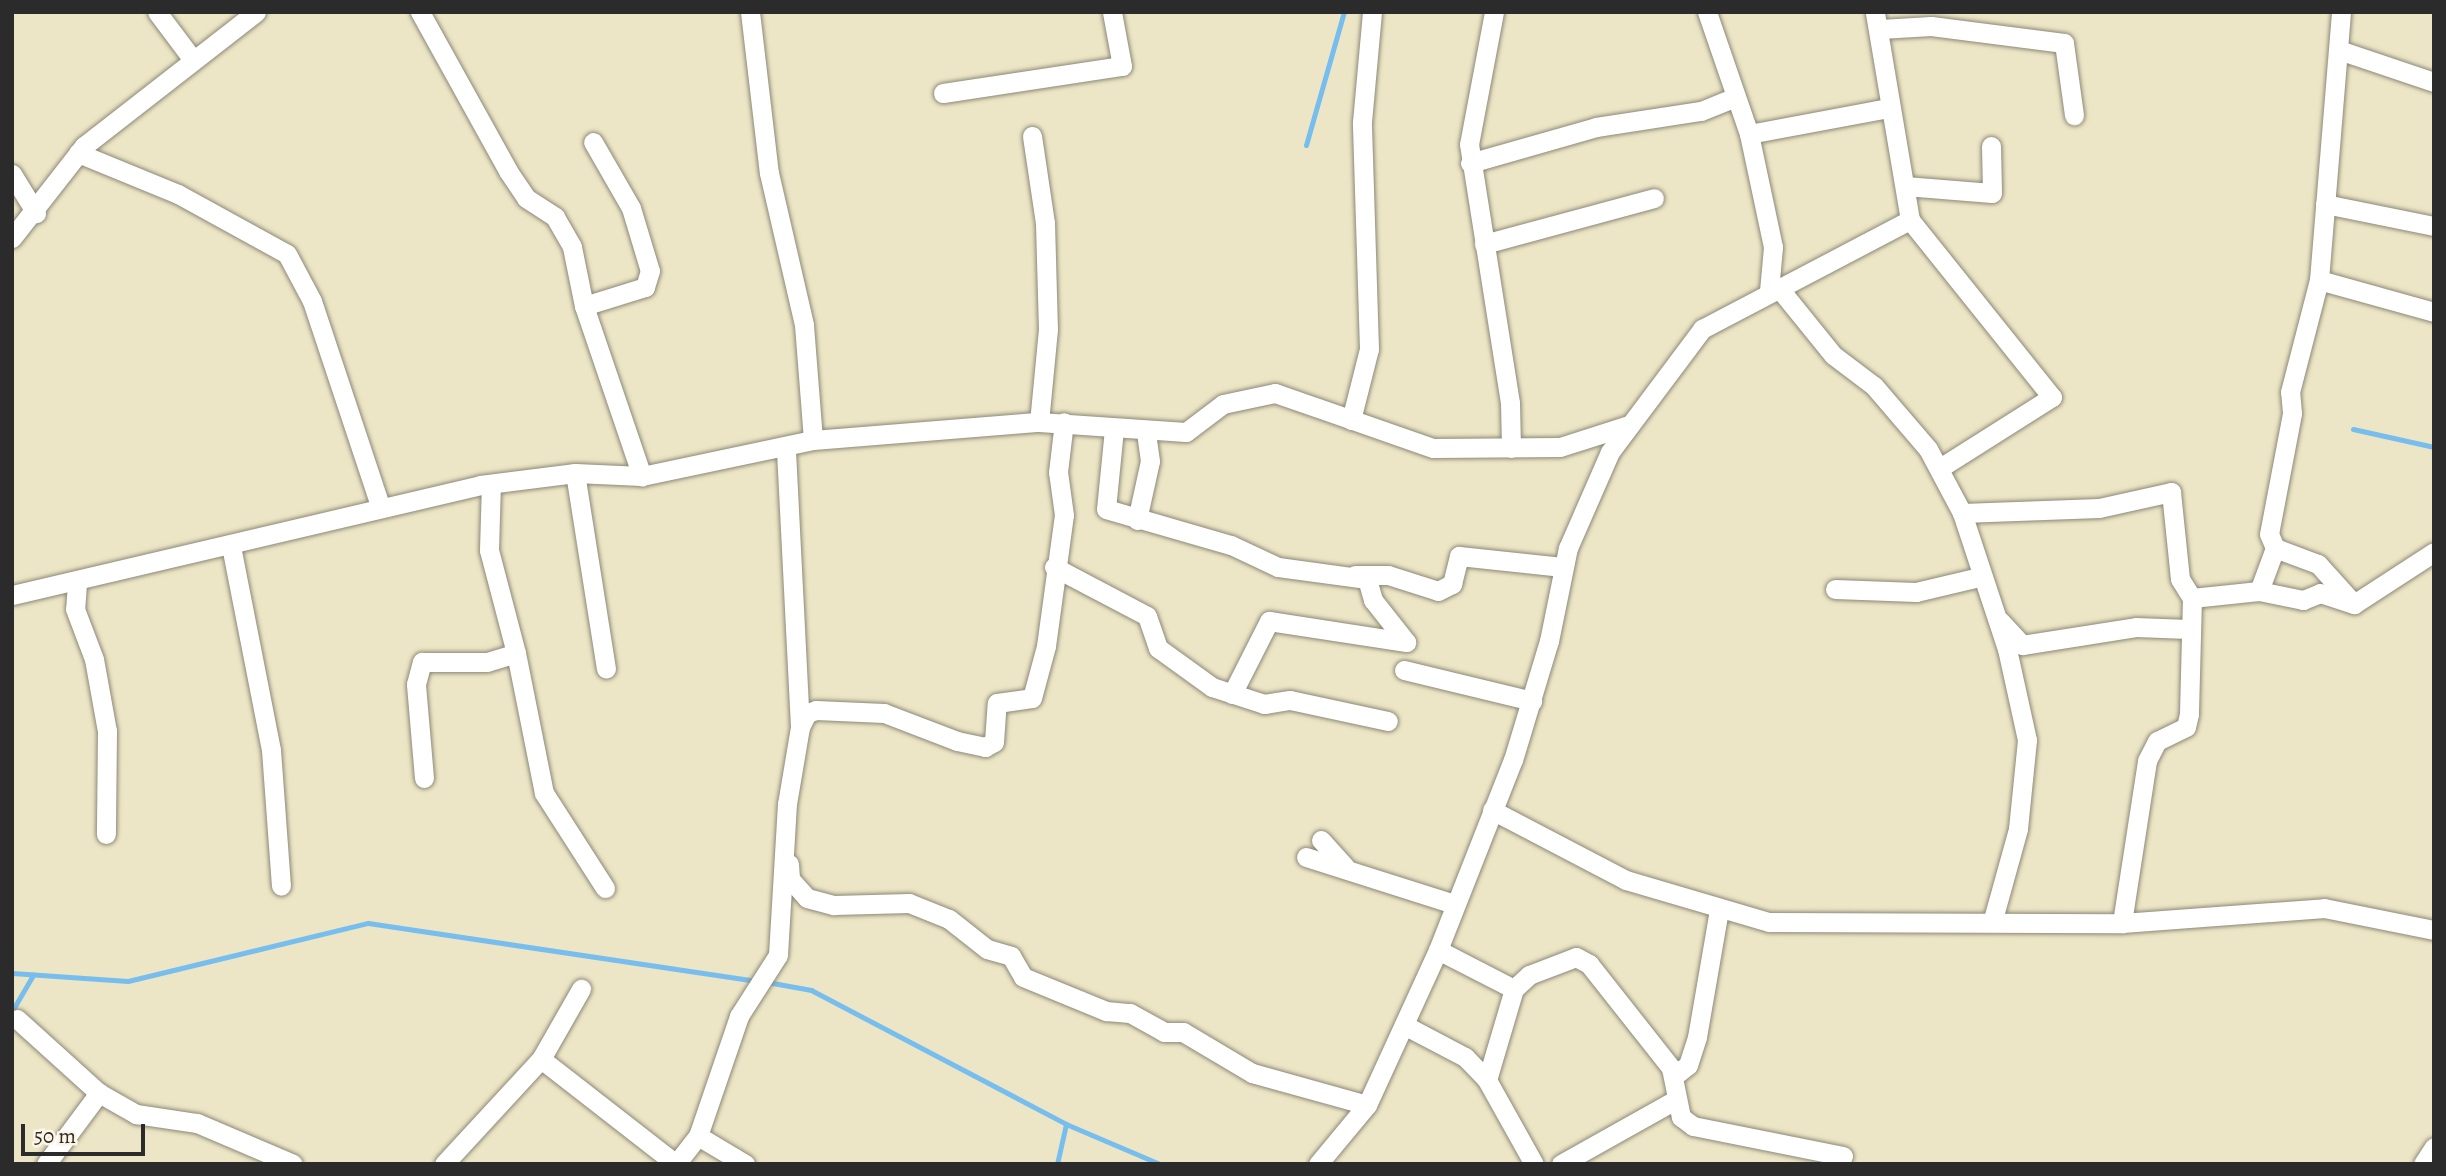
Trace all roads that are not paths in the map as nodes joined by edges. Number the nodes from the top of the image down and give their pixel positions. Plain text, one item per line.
1 (157, 12) edge
2 (256, 12) edge
3 (420, 12) edge
4 (750, 12) edge
5 (1111, 12) edge
6 (1372, 12) edge
7 (1494, 12) edge
8 (1707, 12) edge
9 (2341, 12) edge
10 (1878, 21) edge
11 (2339, 50) junction
12 (193, 60) junction
13 (2434, 82) edge
14 (943, 93) dead end
15 (1735, 97) junction
16 (1888, 108) junction
17 (2074, 115) dead end
18 (1749, 134) junction
19 (1032, 136) dead end
20 (593, 142) dead end
21 (1991, 146) dead end
22 (78, 153) junction
23 (1470, 163) junction
24 (12, 174) edge
25 (1905, 186) junction
26 (1654, 198) dead end
27 (2325, 204) junction
28 (36, 213) junction
29 (1910, 220) junction
30 (2434, 226) edge
31 (12, 237) edge
32 (1484, 244) junction
33 (2319, 280) junction
34 (1774, 289) junction
35 (584, 306) junction
36 (2434, 312) edge
37 (1352, 420) junction
38 (1039, 422) junction
39 (1064, 422) junction
40 (1629, 425) junction
41 (1114, 429) junction
42 (1146, 433) junction
43 (813, 440) junction
44 (786, 447) junction
45 (1511, 448) junction
46 (1943, 466) dead end
47 (575, 472) junction
48 (642, 476) junction
49 (491, 484) junction
50 (380, 506) junction
51 (1962, 513) junction
52 (1138, 520) junction
53 (231, 546) junction
54 (2275, 548) junction
55 (2433, 556) edge
56 (1054, 567) junction
57 (1562, 567) junction
58 (1348, 576) junction
59 (1979, 577) junction
60 (77, 583) junction
61 (1835, 589) dead end
62 (2259, 592) junction
63 (12, 595) edge
64 (2192, 598) junction
65 (2354, 604) junction
66 (1994, 615) junction
67 (2188, 629) junction
68 (516, 653) junction
69 (606, 669) dead end
70 (1404, 670) dead end
71 (1232, 694) junction
72 (1532, 701) junction
73 (1388, 721) dead end
74 (800, 727) junction
75 (424, 778) dead end
76 (1492, 810) junction
77 (106, 834) dead end
78 (1321, 840) dead end
79 (789, 849) junction
80 (1306, 857) dead end
81 (1345, 868) junction
82 (281, 886) dead end
83 (605, 888) dead end
84 (1454, 904) junction
85 (1719, 909) junction
86 (1993, 919) junction
87 (2122, 923) junction
88 (2434, 930) edge
89 (1438, 950) junction
90 (581, 989) dead end
91 (1514, 989) junction
92 (18, 1019) dead end
93 (1404, 1025) junction
94 (541, 1059) junction
95 (1671, 1068) junction
96 (1486, 1080) junction
97 (99, 1093) junction
98 (1677, 1098) junction
99 (1367, 1105) junction
100 (698, 1136) junction
101 (2434, 1147) edge
102 (1843, 1156) dead end
103 (46, 1164) edge
104 (293, 1164) edge
105 (444, 1164) edge
106 (676, 1164) edge
107 (745, 1164) edge
108 (1318, 1164) edge
109 (1534, 1164) edge
110 (1561, 1164) edge
111 (2423, 1164) edge

1 - 12 street
2 - 12 street
3 - 35 street
4 - 43 street
5 - 14 street
6 - 37 street
7 - 23 street
8 - 15 street
9 - 11 street
10 - 16 street
10 - 17 street
11 - 13 street
11 - 27 street
12 - 22 street
15 - 18 street
15 - 23 street
16 - 18 street
16 - 25 street
18 - 34 street
19 - 38 street
20 - 35 street
21 - 25 street
22 - 28 street
22 - 50 street
23 - 32 street
24 - 28 street
25 - 29 street
26 - 32 street
27 - 30 street
27 - 33 street
28 - 31 street
29 - 34 street
29 - 46 street
32 - 45 street
33 - 36 street
33 - 54 street
34 - 40 street
34 - 51 street
35 - 48 street
37 - 42 street
37 - 45 street
38 - 39 street
38 - 43 street
39 - 41 street
39 - 56 street
40 - 45 street
40 - 57 street
41 - 42 street
41 - 52 street
42 - 52 street
43 - 44 street
44 - 48 street
44 - 74 street
47 - 48 street
47 - 49 street
47 - 69 street
49 - 50 street
49 - 68 street
50 - 53 street
51 - 59 street
51 - 64 street
52 - 58 street
53 - 60 street
53 - 82 street
54 - 62 street
54 - 65 street
55 - 65 street
56 - 71 street
56 - 74 street
57 - 58 street
57 - 72 street
58 - 71 street
59 - 61 street
59 - 66 street
60 - 63 street
60 - 77 street
62 - 64 street
62 - 65 street
64 - 67 street
66 - 67 street
66 - 86 street
67 - 87 street
68 - 75 street
68 - 83 street
70 - 72 street
71 - 73 street
72 - 76 street
74 - 79 street
76 - 84 street
76 - 85 street
78 - 81 street
79 - 99 street
79 - 100 street
80 - 81 street
81 - 84 street
84 - 89 street
85 - 86 street
85 - 95 street
86 - 87 street
87 - 88 street
89 - 91 street
89 - 93 street
90 - 94 street
91 - 95 street
91 - 96 street
92 - 97 street
93 - 96 street
93 - 99 street
94 - 105 street
94 - 106 street
95 - 98 street
96 - 109 street
97 - 103 street
97 - 104 street
98 - 102 street
98 - 110 street
99 - 108 street
100 - 106 street
100 - 107 street
101 - 111 street

